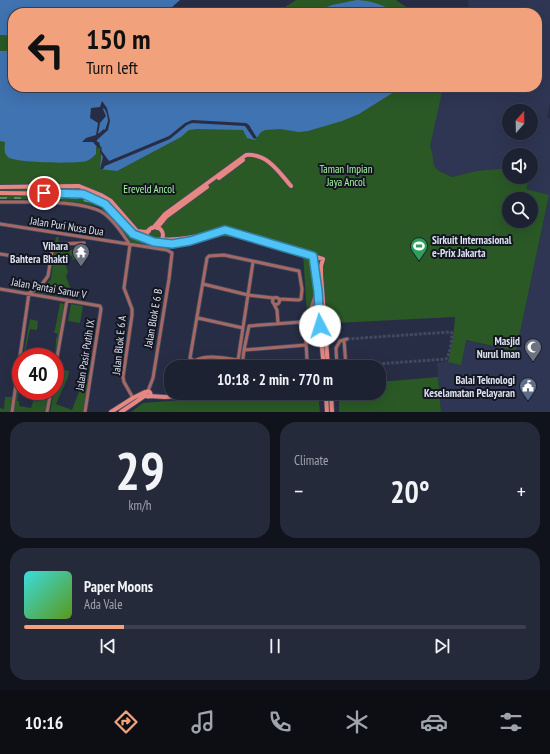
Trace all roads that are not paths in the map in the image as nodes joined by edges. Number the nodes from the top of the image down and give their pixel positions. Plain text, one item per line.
1 (291, 186) dead end
2 (0, 187) edge
3 (44, 187) junction
4 (0, 193) edge
5 (44, 193) junction
6 (0, 202) edge
7 (0, 224) edge
8 (155, 228) junction
9 (148, 231) junction
10 (218, 232) junction
11 (161, 239) junction
12 (150, 241) junction
13 (157, 242) junction
14 (84, 243) dead end
15 (130, 245) junction
16 (167, 250) joint
17 (0, 254) edge
18 (313, 256) junction
19 (50, 262) junction
20 (253, 262) junction
21 (316, 275) junction
22 (321, 275) junction
23 (203, 284) junction
24 (0, 289) edge
25 (318, 291) junction
26 (29, 294) junction
27 (248, 295) junction
28 (274, 298) junction
29 (279, 299) junction
30 (67, 300) junction
31 (276, 304) junction
32 (95, 305) joint
33 (198, 318) junction
34 (278, 323) junction
35 (243, 328) junction
36 (322, 342) junction
37 (306, 345) junction
38 (59, 348) edge
39 (244, 350) junction
40 (191, 360) edge
41 (194, 360) edge
42 (238, 360) joint
43 (243, 360) edge
44 (307, 360) edge
45 (323, 360) edge
46 (327, 360) edge
47 (337, 360) edge
48 (347, 360) edge
49 (147, 394) junction
50 (164, 397) edge
51 (133, 398) junction
52 (49, 400) edge
53 (328, 400) edge
54 (329, 400) edge
55 (114, 411) edge
56 (12, 412) edge
57 (47, 412) edge
58 (85, 412) edge
59 (121, 412) edge
60 (327, 412) edge
61 (332, 412) edge

1 - 8 street
2 - 3 street
3 - 5 street
3 - 9 street
4 - 5 street
5 - 12 street
6 - 15 street, Jalan Puri Nusa Dua
7 - 15 street, Jalan Puri Nusa Dua
8 - 9 street
8 - 11 street
9 - 12 street
10 - 11 street
10 - 13 street
10 - 18 street
11 - 13 street
12 - 13 street
14 - 19 street
15 - 16 street, Jalan Puri Nusa Dua
15 - 51 street, Jalan Blok E 6 A
16 - 49 street, Jalan Blok E 6 B
17 - 19 street
18 - 21 street
18 - 22 street
19 - 26 street
20 - 23 street
20 - 27 street
20 - 29 street
21 - 22 street
21 - 25 street
22 - 46 street
23 - 27 street
23 - 33 street
24 - 26 street, Jalan Pantai Sanur V
25 - 36 street
25 - 36 street
26 - 30 street, Jalan Pantai Sanur V
26 - 56 street
27 - 28 street
27 - 35 street
28 - 29 street
28 - 31 street
29 - 31 street
30 - 32 street, Jalan Pantai Sanur V
30 - 38 street
31 - 34 street
32 - 58 street, Jalan Pasir Putih IX
33 - 35 street
33 - 40 street
34 - 37 street
34 - 39 street
35 - 42 street
36 - 45 street
37 - 39 street
37 - 44 street
39 - 43 street
41 - 42 street
47 - 48 street
49 - 50 street
49 - 51 street
49 - 59 street
51 - 55 street
52 - 57 street
53 - 60 street
54 - 61 street

